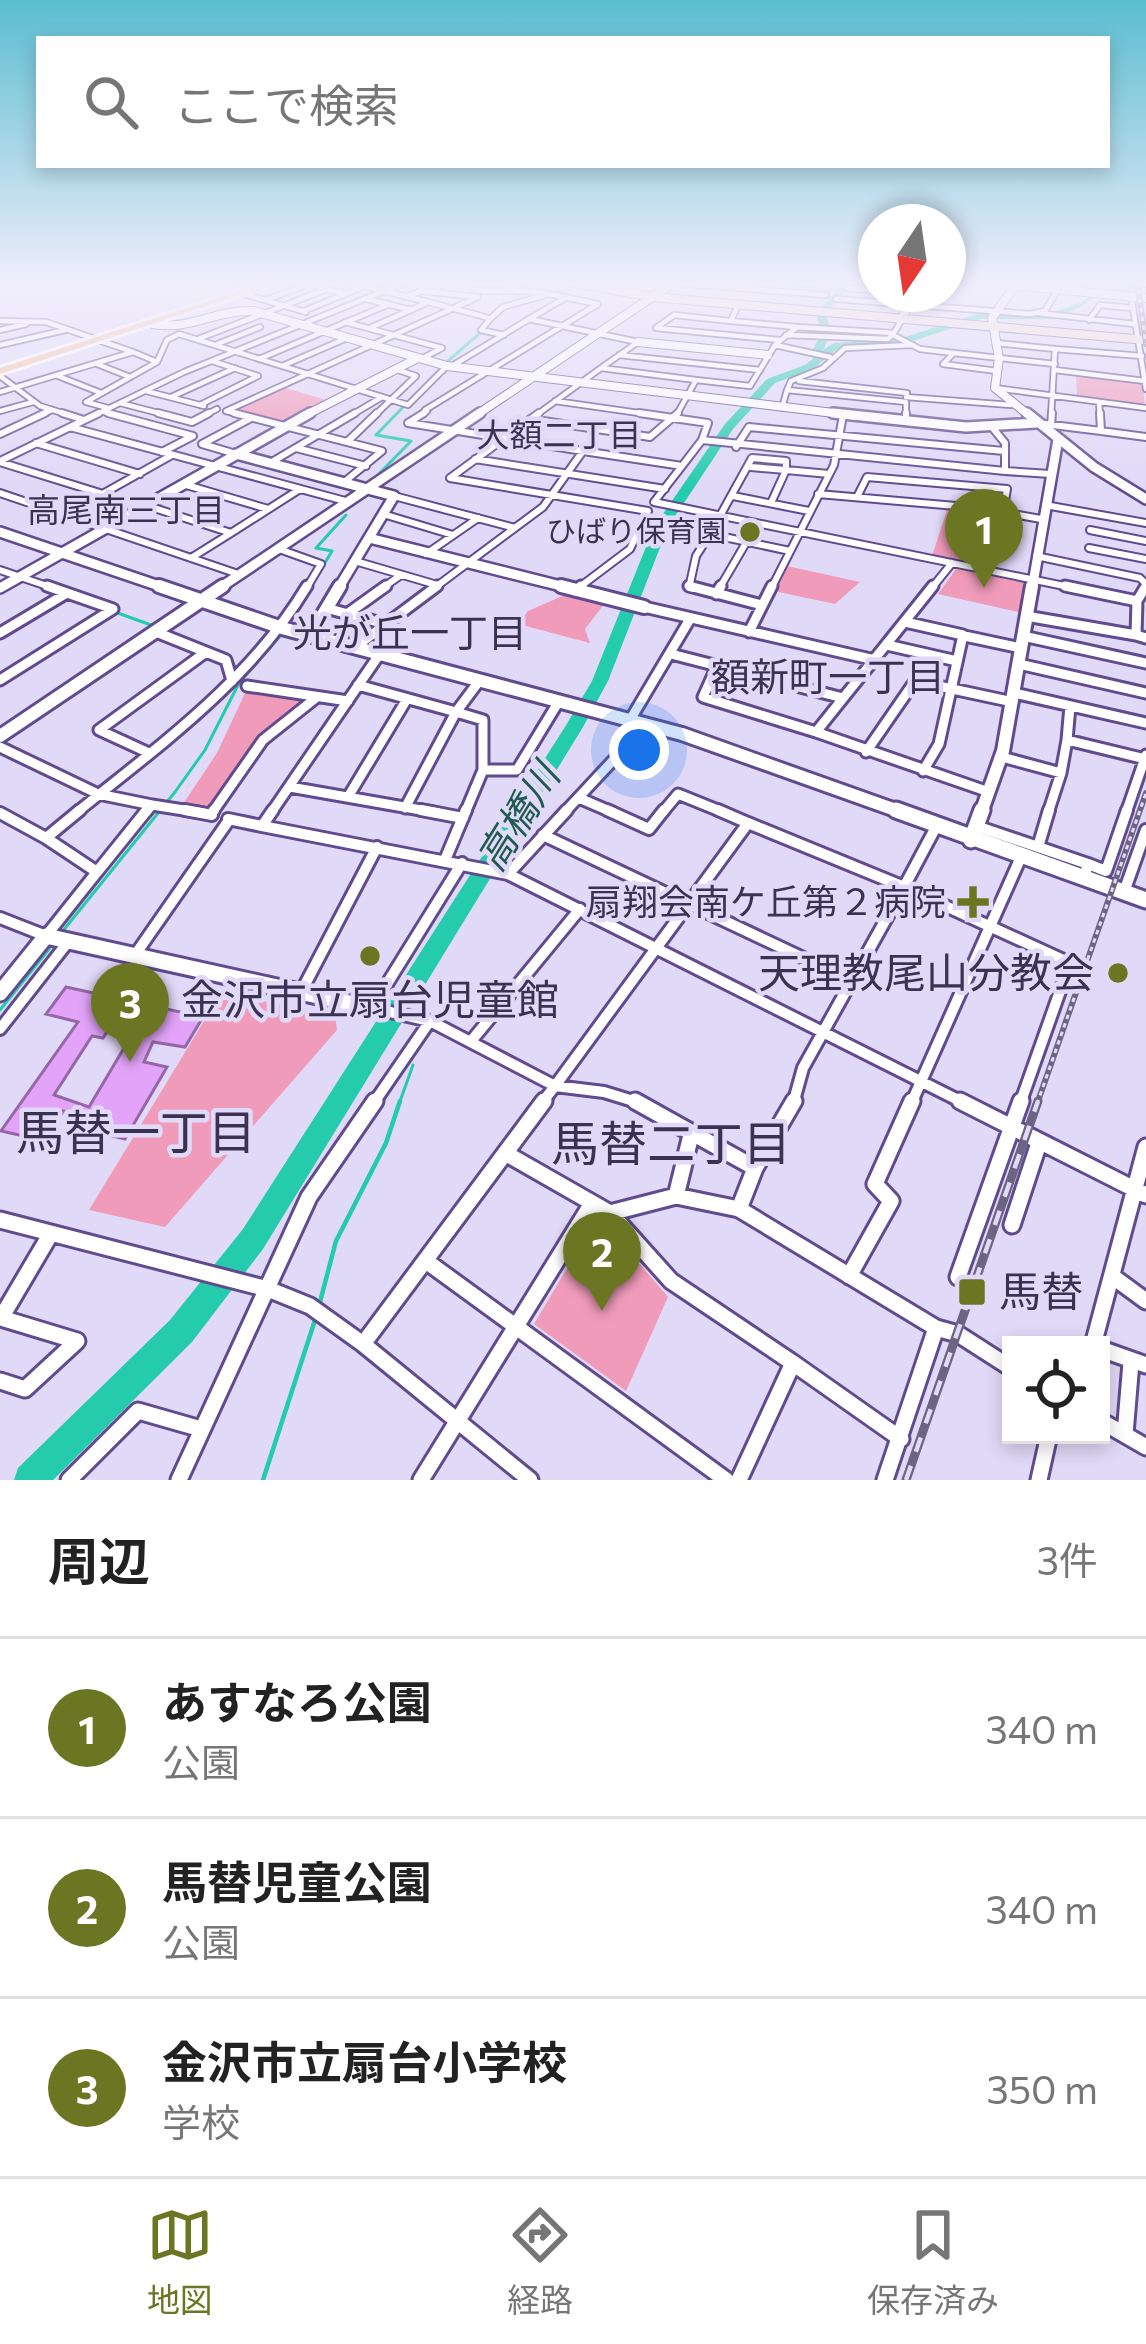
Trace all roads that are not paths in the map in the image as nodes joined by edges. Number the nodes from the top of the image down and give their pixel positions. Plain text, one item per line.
1 (69, 350) edge
2 (128, 350) edge
3 (162, 350) edge
4 (230, 350) edge
5 (240, 350) edge
6 (280, 350) edge
7 (319, 350) edge
8 (358, 350) edge
9 (392, 350) edge
10 (439, 350) edge
11 (477, 350) edge
12 (523, 350) edge
13 (574, 350) edge
14 (626, 350) edge
15 (722, 350) edge
16 (772, 350) edge
17 (804, 350) edge
18 (843, 350) edge
19 (940, 350) edge
20 (997, 350) edge
21 (1055, 350) edge
22 (1068, 350) edge
23 (1142, 350) edge
24 (133, 352) junction
25 (236, 352) junction
26 (954, 353) junction
27 (619, 355) junction
28 (768, 355) junction
29 (1142, 356) junction
30 (830, 357) dead end
31 (420, 358) junction
32 (999, 358) junction
33 (259, 359) junction
34 (212, 361) junction
35 (157, 362) junction
36 (97, 364) junction
37 (282, 366) junction
38 (450, 366) junction
39 (1055, 367) junction
40 (235, 368) junction
41 (601, 368) junction
42 (395, 369) junction
43 (760, 370) junction
44 (490, 371) junction
45 (997, 371) junction
46 (0, 372) edge
47 (307, 374) junction
48 (58, 376) junction
49 (130, 376) junction
50 (259, 376) junction
51 (534, 377) junction
52 (696, 380) junction
53 (793, 381) junction
54 (579, 383) junction
55 (284, 384) junction
56 (1145, 385) edge
57 (750, 386) junction
58 (14, 388) junction
59 (355, 388) junction
60 (995, 388) junction
61 (787, 390) junction
62 (146, 391) junction
63 (0, 392) edge
64 (101, 393) junction
65 (1053, 396) junction
66 (171, 397) junction
67 (382, 397) junction
68 (686, 398) junction
69 (906, 398) junction
70 (392, 400) junction
71 (555, 401) junction
72 (33, 402) junction
73 (120, 403) junction
74 (733, 403) junction
75 (1100, 403) junction
76 (406, 404) junction
77 (200, 405) junction
78 (1011, 405) junction
79 (782, 408) junction
80 (1146, 408) edge
81 (217, 409) junction
82 (0, 410) edge
83 (52, 410) junction
84 (105, 410) junction
85 (427, 410) junction
86 (226, 411) junction
87 (843, 415) junction
88 (252, 418) junction
89 (675, 418) junction
90 (530, 419) junction
91 (84, 420) junction
92 (906, 422) junction
93 (1036, 423) junction
94 (1051, 425) junction
95 (285, 426) junction
96 (70, 427) junction
97 (992, 428) junction
98 (454, 431) junction
99 (1101, 431) junction
100 (0, 434) edge
101 (318, 435) junction
102 (838, 435) junction
103 (650, 437) junction
104 (1146, 437) edge
105 (503, 439) junction
106 (1058, 440) junction
107 (703, 441) junction
108 (347, 442) junction
109 (36, 443) junction
110 (734, 446) junction
111 (295, 448) junction
112 (583, 451) junction
113 (162, 452) junction
114 (1004, 452) junction
115 (236, 454) junction
116 (172, 455) junction
117 (837, 456) junction
118 (631, 458) junction
119 (475, 459) junction
120 (0, 461) edge
121 (270, 463) junction
122 (217, 465) junction
123 (366, 466) junction
124 (682, 466) junction
125 (786, 470) junction
126 (1005, 471) junction
127 (567, 473) junction
128 (140, 474) junction
129 (829, 474) junction
130 (1050, 474) junction
131 (343, 482) junction
132 (183, 484) junction
133 (300, 489) junction
134 (665, 489) junction
135 (368, 490) junction
136 (0, 493) edge
137 (103, 494) junction
138 (818, 494) junction
139 (551, 495) junction
140 (394, 496) junction
141 (733, 496) junction
142 (856, 497) junction
143 (1146, 499) edge
144 (349, 502) junction
145 (656, 502) junction
146 (771, 503) junction
147 (145, 505) junction
148 (1045, 505) junction
149 (268, 509) junction
150 (648, 511) junction
151 (809, 511) junction
152 (1003, 512) junction
153 (1092, 513) junction
154 (383, 514) junction
155 (65, 515) junction
156 (721, 515) junction
157 (478, 518) junction
158 (1041, 519) junction
159 (1146, 523) edge
160 (104, 528) junction
161 (515, 528) junction
162 (1090, 530) junction
163 (800, 531) junction
164 (0, 532) edge
165 (231, 532) junction
166 (710, 534) junction
167 (453, 535) junction
168 (369, 538) junction
169 (1146, 541) edge
170 (747, 542) junction
171 (1089, 548) junction
172 (279, 549) junction
173 (790, 551) junction
174 (59, 554) junction
175 (426, 554) junction
176 (1036, 556) junction
177 (191, 558) junction
178 (1146, 559) edge
179 (355, 561) junction
180 (952, 563) junction
181 (465, 565) junction
182 (1087, 567) junction
183 (0, 570) edge
184 (241, 575) junction
185 (401, 575) junction
186 (18, 577) junction
187 (1032, 579) junction
188 (437, 585) junction
189 (1146, 585) edge
190 (0, 588) edge
191 (575, 591) junction
192 (67, 593) junction
193 (716, 594) junction
194 (1137, 601) junction
195 (200, 603) junction
196 (762, 605) junction
197 (644, 607) joint
198 (326, 608) junction
199 (347, 614) junction
200 (1026, 616) junction
201 (690, 619) junction
202 (905, 622) junction
203 (385, 624) junction
204 (156, 632) junction
205 (294, 632) junction
206 (749, 632) junction
207 (0, 633) edge
208 (960, 634) junction
209 (1141, 636) edge
210 (1022, 642) junction
211 (887, 645) junction
212 (354, 647) junction
213 (206, 652) junction
214 (671, 654) junction
215 (379, 655) junction
216 (874, 660) junction
217 (957, 661) junction
218 (1146, 663) edge
219 (1019, 664) junction
220 (718, 666) junction
221 (0, 680) edge
222 (480, 680) junction
223 (232, 681) junction
224 (247, 686) dead end
225 (358, 686) junction
226 (951, 688) junction
227 (1146, 693) edge
228 (317, 697) junction
229 (843, 698) junction
230 (1014, 698) junction
231 (407, 699) junction
232 (348, 701) junction
233 (562, 701) junction
234 (1070, 706) junction
235 (456, 712) junction
236 (630, 720) junction
237 (1146, 723) edge
238 (647, 724) junction
239 (816, 733) junction
240 (0, 736) edge
241 (1067, 740) junction
242 (0, 747) edge
243 (866, 752) junction
244 (149, 753) junction
245 (1145, 757) edge
246 (1002, 758) junction
247 (483, 770) junction
248 (923, 771) junction
249 (1061, 773) junction
250 (290, 787) junction
251 (988, 792) junction
252 (98, 794) junction
253 (348, 797) junction
254 (579, 798) junction
255 (158, 806) junction
256 (405, 808) junction
257 (0, 812) edge
258 (211, 815) junction
259 (463, 818) junction
260 (229, 820) junction
261 (748, 824) junction
262 (262, 826) junction
263 (936, 827) junction
264 (1146, 830) edge
265 (974, 833) junction
266 (544, 835) junction
267 (46, 838) junction
268 (377, 847) junction
269 (1039, 847) junction
270 (1022, 857) junction
271 (445, 860) junction
272 (462, 863) junction
273 (97, 872) junction
274 (1086, 872) junction
275 (508, 874) junction
276 (904, 887) junction
277 (1124, 892) junction
278 (1146, 900) edge
279 (688, 905) junction
280 (580, 909) junction
281 (0, 918) edge
282 (990, 928) junction
283 (57, 939) junction
284 (657, 950) junction
285 (135, 956) junction
286 (852, 981) junction
287 (0, 993) edge
288 (300, 994) junction
289 (372, 1009) junction
290 (424, 1020) junction
291 (0, 1029) edge
292 (825, 1035) junction
293 (472, 1040) junction
294 (920, 1084) junction
295 (555, 1086) junction
296 (1012, 1128) junction
297 (691, 1135) junction
298 (1039, 1143) junction
299 (1146, 1147) edge
300 (505, 1153) junction
301 (754, 1168) junction
302 (1140, 1192) edge
303 (676, 1196) junction
304 (591, 1205) junction
305 (739, 1209) junction
306 (610, 1213) junction
307 (0, 1220) edge
308 (1012, 1225) dead end
309 (50, 1235) junction
310 (426, 1261) junction
311 (849, 1276) junction
312 (1112, 1276) junction
313 (958, 1277) dead end
314 (268, 1289) junction
315 (1146, 1301) edge
316 (1, 1319) edge
317 (518, 1327) junction
318 (936, 1328) junction
319 (1099, 1336) edge
320 (363, 1344) junction
321 (1110, 1352) edge
322 (1002, 1362) edge
323 (793, 1363) junction
324 (1139, 1364) edge
325 (0, 1381) edge
326 (458, 1423) junction
327 (1110, 1426) edge
328 (201, 1429) junction
329 (1125, 1434) junction
330 (901, 1439) junction
331 (1047, 1444) edge
332 (1146, 1448) edge
333 (69, 1480) edge
334 (179, 1480) edge
335 (421, 1480) edge
336 (530, 1480) edge
337 (726, 1480) edge
338 (739, 1480) edge
339 (885, 1480) edge
340 (1040, 1480) edge

1 - 46 main road
2 - 24 street
3 - 35 street
4 - 25 street
5 - 25 street
6 - 33 street
7 - 37 street
8 - 47 street
9 - 31 street
10 - 31 street
11 - 38 street
12 - 44 street
13 - 51 street
14 - 27 street
15 - 28 street
16 - 28 street
17 - 30 street
18 - 53 street
19 - 26 street
20 - 32 street
21 - 39 street
22 - 29 street
23 - 29 street
24 - 35 street
24 - 36 street
25 - 33 street
25 - 34 street
26 - 32 street
26 - 45 street
27 - 41 street
27 - 43 street
28 - 43 street
29 - 56 street
31 - 38 street
31 - 42 street
32 - 39 street
32 - 45 street
33 - 37 street
34 - 40 street
34 - 62 street
35 - 49 street
36 - 48 street
36 - 49 street
37 - 47 street
38 - 44 street
38 - 76 street
39 - 56 street
39 - 65 street
40 - 50 street
40 - 66 street
41 - 52 street
41 - 54 street
42 - 59 street
42 - 70 street
43 - 57 street
44 - 51 street
44 - 85 street
45 - 60 street
46 - 58 street
47 - 55 street
47 - 59 street
48 - 58 street
48 - 64 street
49 - 64 street
50 - 55 street
50 - 77 street
51 - 54 street
51 - 98 street
52 - 57 street
52 - 68 street
53 - 61 street
53 - 69 street
54 - 68 street
54 - 71 street
55 - 86 street
57 - 74 street
58 - 63 street
58 - 72 street
59 - 67 street
59 - 95 street
60 - 65 street
60 - 78 street
61 - 69 street
61 - 79 street
62 - 66 street
62 - 73 street
64 - 84 street
65 - 75 street
65 - 94 street
66 - 77 street
67 - 70 street
67 - 101 street
68 - 74 street
68 - 89 street
69 - 78 street
69 - 92 street
70 - 76 street
70 - 108 street
71 - 89 street
71 - 90 street
72 - 82 street
72 - 83 street
73 - 81 street
73 - 84 street
74 - 79 street
75 - 80 street
75 - 99 street
76 - 85 street
77 - 81 street
78 - 93 street
79 - 87 street
81 - 86 street
83 - 91 street
83 - 100 street
84 - 91 street
84 - 113 street
85 - 98 street
86 - 88 street
87 - 92 street
87 - 102 street
88 - 95 street
88 - 115 street
89 - 103 street
89 - 107 street
90 - 103 street
90 - 105 street
91 - 96 street
92 - 97 street
93 - 94 street
93 - 97 street
93 - 106 street
94 - 99 street
95 - 101 street
95 - 115 street
96 - 109 street
96 - 113 street
97 - 114 street
98 - 105 street
98 - 135 street
99 - 104 street
101 - 108 street
101 - 111 street
102 - 110 street
102 - 114 street
102 - 117 street
103 - 118 street
105 - 112 street
105 - 119 street
106 - 130 street
106 - 143 street
107 - 110 street
107 - 124 street
108 - 123 street
109 - 120 street
109 - 128 street
110 - 117 street
111 - 121 street
111 - 123 street
112 - 118 street
112 - 127 street
113 - 116 street
114 - 126 street
115 - 121 street
115 - 122 street
116 - 122 street
116 - 128 street
117 - 126 street
117 - 129 street
118 - 124 street
119 - 127 street
119 - 139 street
120 - 137 street
121 - 131 street
122 - 132 street
122 - 133 street
123 - 131 street
124 - 134 street
125 - 129 street
125 - 141 street
125 - 146 street
126 - 130 street
127 - 134 street
127 - 139 street
128 - 137 street
129 - 138 street
130 - 148 street
131 - 135 street
132 - 147 street
132 - 149 street
133 - 144 street
133 - 149 street
134 - 145 street
135 - 140 street
135 - 144 street
136 - 155 street
137 - 155 street
138 - 142 street
138 - 151 street
139 - 150 street
139 - 161 street
140 - 154 street
140 - 157 street
141 - 146 street
141 - 156 street
142 - 152 street
142 - 152 street
144 - 172 street
145 - 150 street
145 - 156 street
146 - 151 street
147 - 160 street
147 - 165 street
148 - 153 street
148 - 158 street
149 - 165 street
150 - 191 street
151 - 163 street
152 - 158 street
153 - 159 street
153 - 162 street
154 - 167 street
154 - 168 street
155 - 160 street
156 - 163 street
156 - 166 street
157 - 161 street
157 - 167 street
158 - 176 street
160 - 174 street
160 - 177 street
161 - 181 street
162 - 169 street
162 - 171 street
163 - 173 street
163 - 180 street
164 - 174 street
165 - 177 street
166 - 170 street
166 - 193 street
167 - 175 street
168 - 175 street
168 - 179 street
170 - 173 street
170 - 193 street
171 - 178 street
171 - 182 street
172 - 184 street
172 - 205 street
173 - 196 street
174 - 186 street
174 - 195 street
175 - 181 street
176 - 182 street
176 - 187 street
177 - 184 street
179 - 185 street
179 - 198 street
180 - 187 street
180 - 202 street
181 - 188 street
181 - 191 street
182 - 189 street
183 - 186 street
184 - 195 street
185 - 188 street
185 - 199 street
186 - 190 street
186 - 192 street
187 - 194 street
187 - 200 street
188 - 203 street
189 - 194 street
191 - 197 street
192 - 207 street
192 - 221 street
193 - 196 street
194 - 209 street
195 - 204 street
195 - 205 street
196 - 206 street
197 - 201 street
198 - 199 street
198 - 205 street
199 - 203 street
200 - 209 street
200 - 210 street
201 - 206 street
201 - 214 street
202 - 208 street
202 - 211 street
203 - 212 street
204 - 213 street
204 - 240 street
205 - 212 street
205 - 223 street
206 - 216 street
208 - 210 street
208 - 217 street
210 - 218 street
210 - 219 street
211 - 216 street
211 - 217 street
212 - 215 street
213 - 223 street
213 - 244 street
214 - 220 street
214 - 236 street
215 - 222 street
215 - 225 street
216 - 229 street
217 - 226 street
219 - 227 street
219 - 230 street
220 - 229 street
220 - 239 street
222 - 233 street
222 - 235 street
223 - 244 street
224 - 228 street
225 - 231 street
225 - 232 street
226 - 230 street
226 - 243 street
226 - 248 street
228 - 232 street
228 - 258 street
229 - 239 street
230 - 234 street
230 - 246 street
231 - 235 street
231 - 253 street
232 - 250 street
233 - 236 street
233 - 247 street
234 - 237 street
234 - 241 street
235 - 247 street
235 - 256 street
236 - 238 street
238 - 254 street
238 - 263 street
239 - 243 street
241 - 245 street
241 - 249 street
242 - 252 street
243 - 248 street
244 - 252 street
245 - 274 street
246 - 249 street
246 - 251 street
247 - 259 street
248 - 251 street
249 - 269 street
250 - 253 street
250 - 262 street
251 - 265 street
252 - 255 street
252 - 267 street
253 - 256 street
254 - 261 street
254 - 266 street
255 - 258 street
255 - 273 street
256 - 259 street
257 - 267 street
258 - 260 street
259 - 271 street
260 - 262 street
260 - 285 street
261 - 276 street
261 - 279 street
262 - 268 street
263 - 265 street
263 - 276 street
264 - 277 street
265 - 269 street
265 - 270 street
266 - 275 street
266 - 279 street
267 - 273 street
268 - 271 street
268 - 288 street
269 - 274 street
270 - 274 street
270 - 282 street
271 - 272 street
272 - 275 street
272 - 289 street
273 - 283 street
274 - 277 street
275 - 280 street
276 - 282 street
276 - 286 street
277 - 278 street
279 - 284 street
279 - 286 street
280 - 284 street
280 - 293 street
281 - 283 street
282 - 294 street
282 - 296 street
283 - 285 street
283 - 287 street
283 - 291 street
284 - 292 street
284 - 295 street
285 - 288 street
286 - 292 street
288 - 289 street
289 - 290 street
290 - 293 street
290 - 314 street
292 - 294 street
292 - 301 street
293 - 295 street
294 - 296 street
294 - 311 street
295 - 297 street
295 - 300 street
296 - 298 street
296 - 313 street
297 - 301 street
297 - 303 street
298 - 302 street
298 - 308 street
299 - 302 street
300 - 304 street
300 - 310 street
301 - 305 street
302 - 312 street
303 - 305 street
303 - 306 street
304 - 306 street
304 - 317 street
305 - 311 street
306 - 323 street
307 - 309 street
309 - 314 street
309 - 316 street
310 - 317 street
310 - 320 street
311 - 318 street
312 - 315 street
312 - 319 street
314 - 320 street
314 - 328 street
316 - 325 street
317 - 326 street
317 - 337 street
318 - 322 street
318 - 330 street
320 - 326 street
321 - 324 street
323 - 330 street
323 - 338 street
324 - 329 street
326 - 335 street
326 - 336 street
327 - 329 street
328 - 333 street
328 - 334 street
329 - 332 street
330 - 339 street
331 - 340 street

